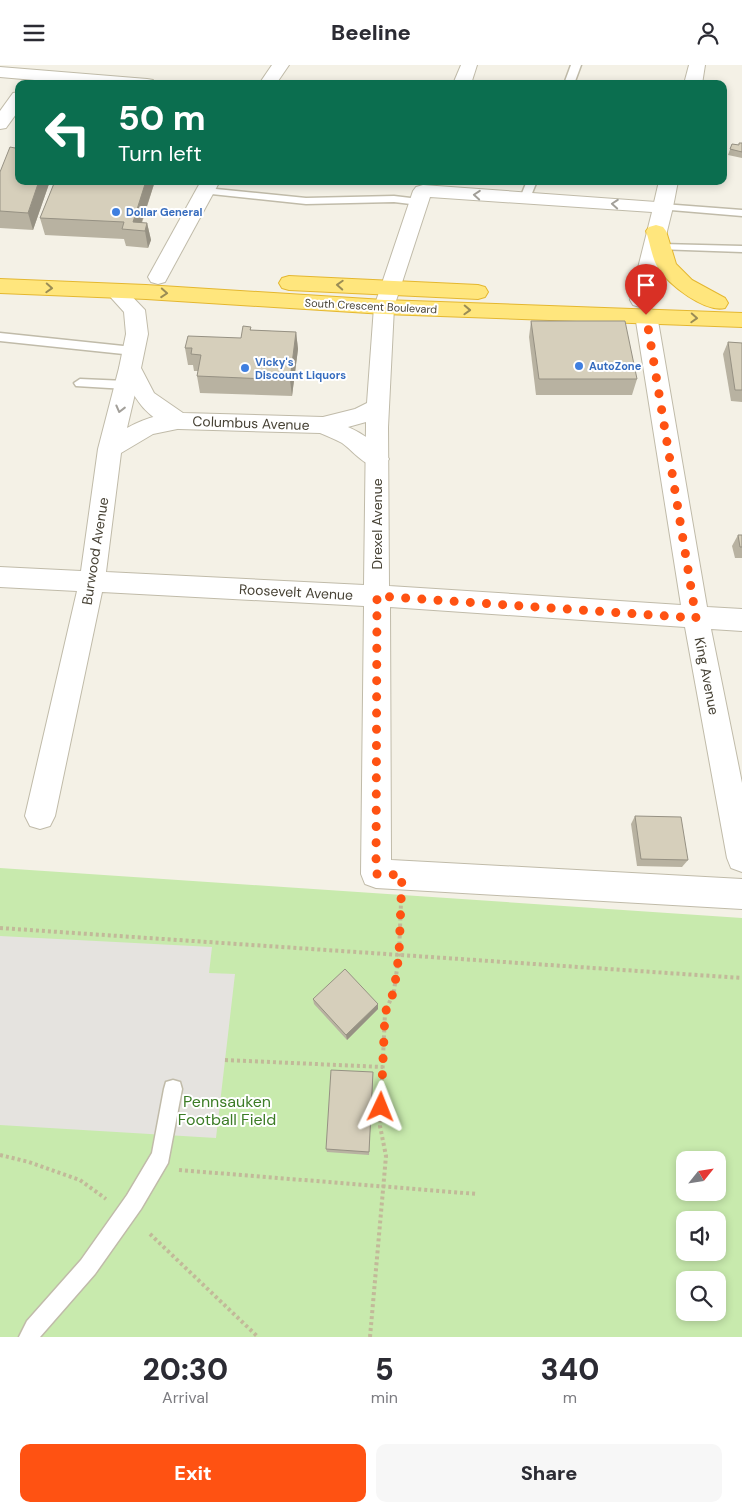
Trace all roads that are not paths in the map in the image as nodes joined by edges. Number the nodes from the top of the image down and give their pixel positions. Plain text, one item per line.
1 (281, 65) edge
2 (469, 65) edge
3 (576, 65) edge
4 (697, 65) edge
5 (0, 72) edge
6 (34, 74) edge
7 (102, 80) edge
8 (270, 80) edge
9 (463, 80) edge
10 (570, 80) edge
11 (694, 80) edge
12 (15, 103) edge
13 (0, 125) edge
14 (668, 185) edge
15 (209, 186) edge
16 (529, 190) edge
17 (423, 192) edge
18 (663, 207) junction
19 (742, 213) edge
20 (658, 239) junction
21 (742, 249) edge
22 (0, 269) edge
23 (158, 277) junction
24 (0, 286) edge
25 (115, 291) junction
26 (386, 297) junction
27 (718, 303) junction
28 (742, 305) edge
29 (643, 308) junction
30 (742, 320) edge
31 (0, 337) edge
32 (130, 368) junction
33 (80, 383) dead end
34 (377, 417) junction
35 (179, 421) junction
36 (323, 425) junction
37 (110, 449) junction
38 (377, 459) junction
39 (0, 577) edge
40 (92, 581) junction
41 (377, 596) junction
42 (696, 618) junction
43 (742, 620) edge
44 (40, 817) dead end
45 (742, 858) edge
46 (742, 894) edge
47 (173, 1089) dead end
48 (29, 1337) edge

1 - 8 street
2 - 9 street
3 - 10 lane
4 - 11 street
5 - 6 street
6 - 7 street
12 - 13 street
14 - 18 street, King Avenue
15 - 17 lane
15 - 23 street
16 -> 17 street
18 -> 16 street
17 - 26 street, Drexel Avenue
18 - 19 lane
18 - 20 street, King Avenue
20 - 21 lane
20 - 27 highway
20 - 29 street, King Avenue
22 - 23 highway, South Crescent Boulevard
26 -> 23 highway, South Crescent Boulevard
24 -> 25 highway, South Crescent Boulevard
25 -> 26 highway, South Crescent Boulevard
25 - 32 street, Burwood Avenue
26 - 29 highway, South Crescent Boulevard
26 - 34 street, Drexel Avenue
27 - 28 highway, South Crescent Boulevard
27 - 29 highway, South Crescent Boulevard
29 -> 30 highway, South Crescent Boulevard
29 - 42 street, King Avenue
31 - 32 lane
32 - 33 lane
32 - 35 street
32 -> 37 street, Burwood Avenue
34 - 36 street, Columbus Avenue
34 - 38 street, Drexel Avenue
35 - 36 street, Columbus Avenue
35 - 37 street, Columbus Avenue
36 - 38 street, Columbus Avenue
37 - 40 street, Burwood Avenue
38 - 41 street, Drexel Avenue
39 - 40 street, Roosevelt Avenue
40 - 41 street, Roosevelt Avenue
40 - 44 street, Burwood Avenue
41 - 42 street, Roosevelt Avenue
41 - 46 street, Drexel Avenue
42 - 43 street, Roosevelt Avenue
42 - 45 street, King Avenue
47 - 48 lane

